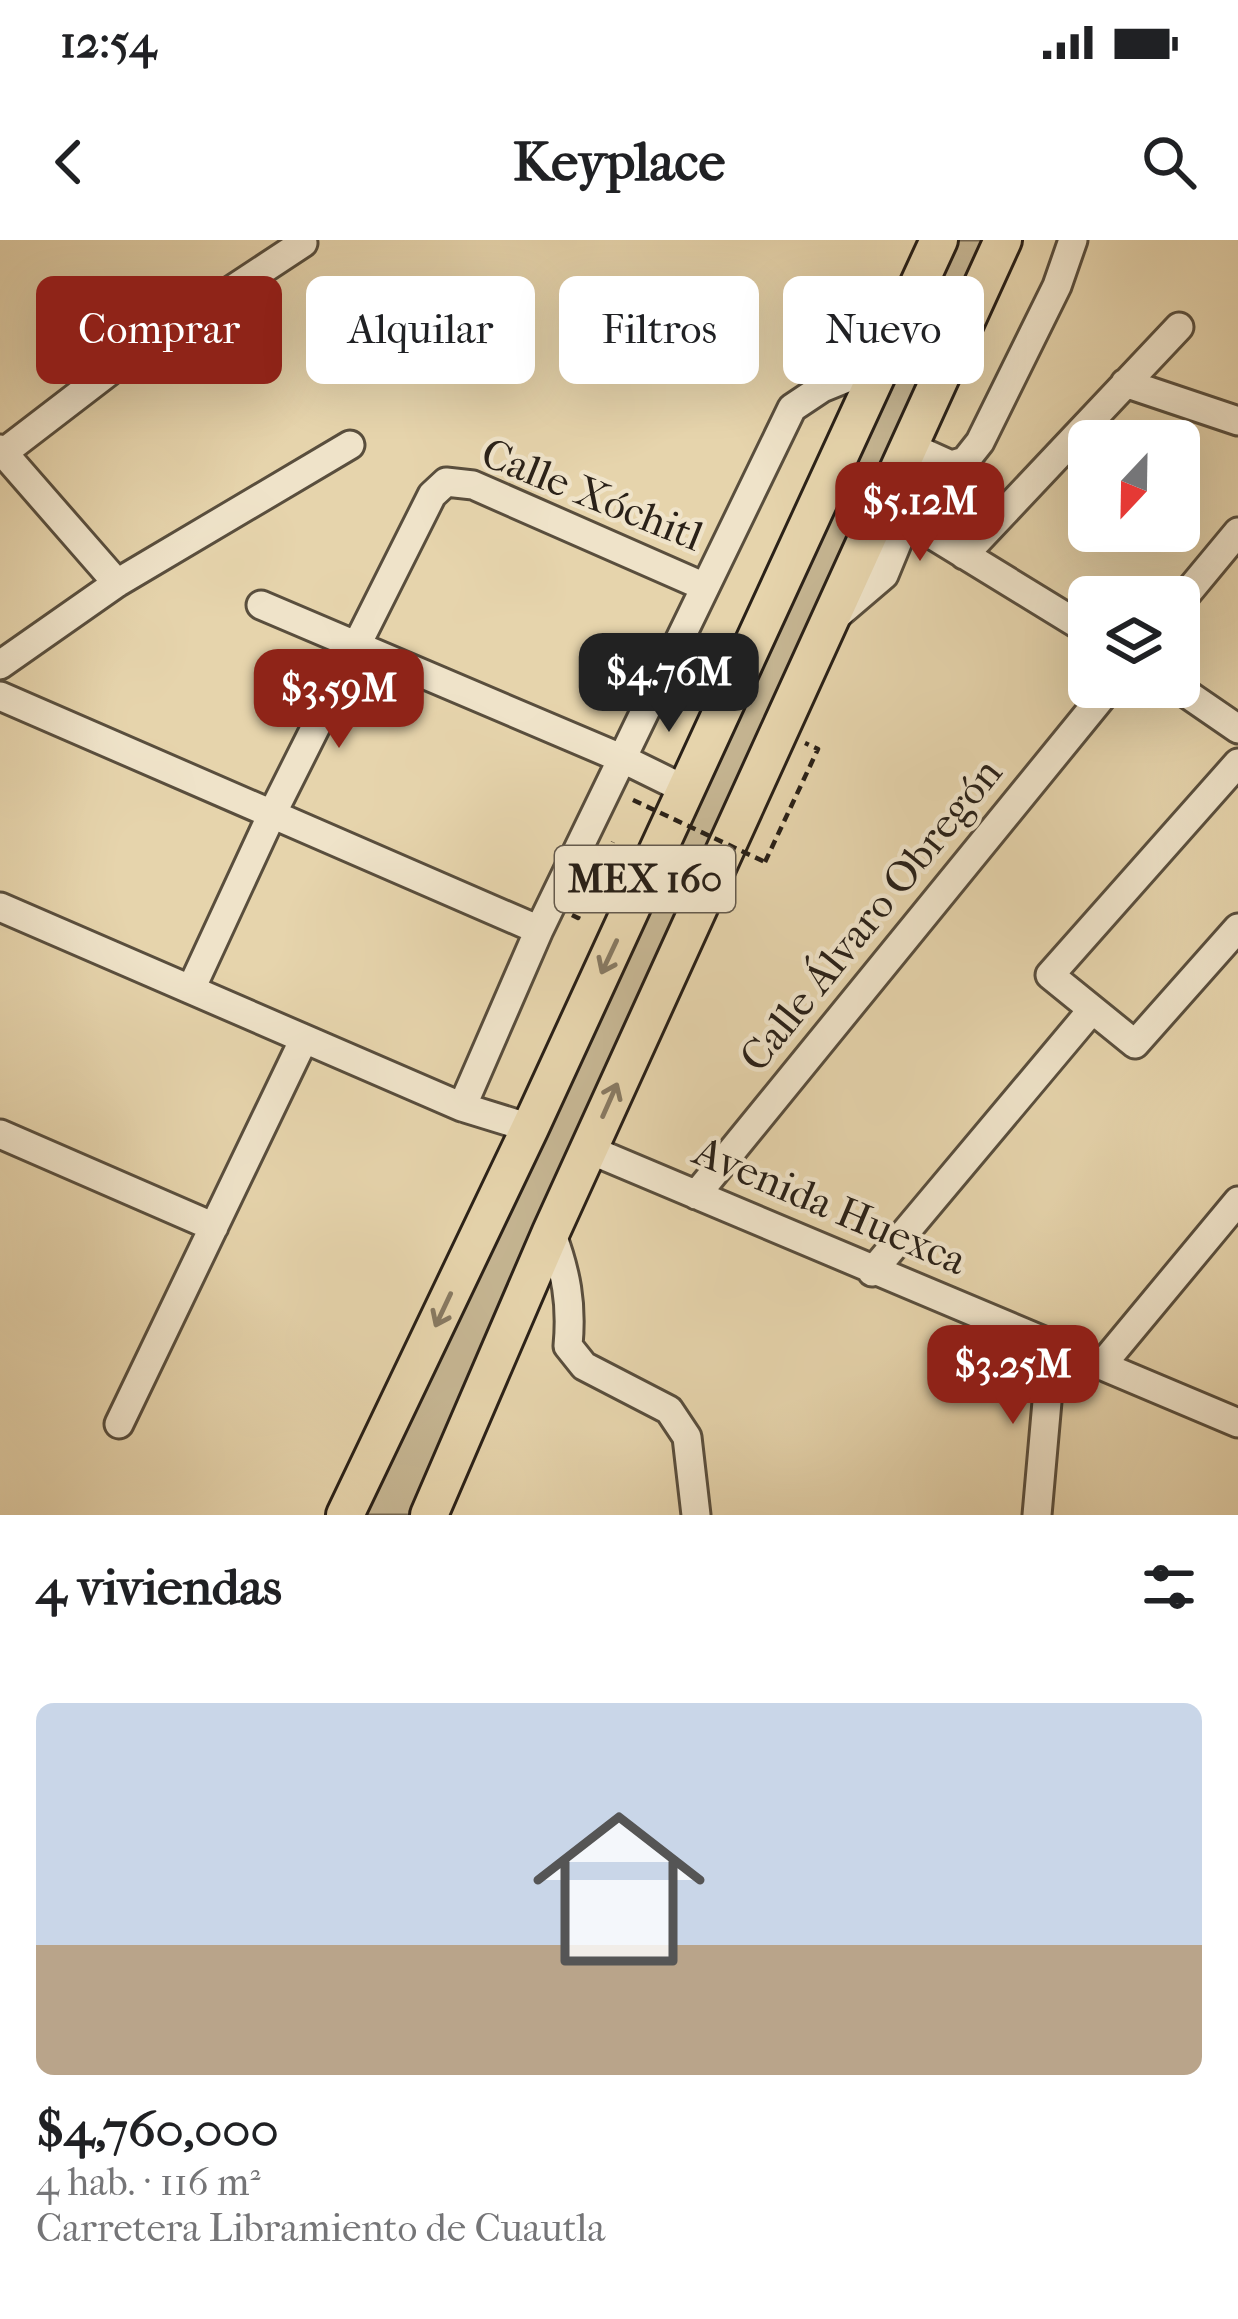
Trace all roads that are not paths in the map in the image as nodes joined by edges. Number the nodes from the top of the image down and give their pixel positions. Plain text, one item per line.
1 (939, 240) edge
2 (1003, 240) edge
3 (1073, 240) edge
4 (303, 243) edge
5 (922, 276) edge
6 (1178, 327) dead end
7 (1125, 383) junction
8 (832, 384) edge
9 (872, 384) edge
10 (1238, 422) edge
11 (350, 445) dead end
12 (2, 451) edge
13 (909, 451) junction
14 (908, 520) junction
15 (1238, 532) edge
16 (964, 554) junction
17 (1200, 578) edge
18 (117, 583) junction
19 (706, 587) junction
20 (261, 605) dead end
21 (1068, 618) edge
22 (833, 619) junction
23 (356, 645) junction
24 (0, 665) edge
25 (0, 696) edge
26 (1200, 703) edge
27 (1093, 708) edge
28 (1238, 729) edge
29 (622, 759) junction
30 (1238, 763) edge
31 (686, 790) junction
32 (272, 814) junction
33 (0, 907) edge
34 (1238, 928) edge
35 (539, 930) junction
36 (190, 989) junction
37 (1091, 1011) junction
38 (304, 1039) junction
39 (462, 1107) junction
40 (530, 1128) junction
41 (0, 1134) edge
42 (588, 1149) junction
43 (696, 1195) junction
44 (1238, 1201) edge
45 (214, 1226) junction
46 (550, 1232) junction
47 (872, 1272) junction
48 (1052, 1345) junction
49 (1101, 1366) junction
50 (1238, 1423) edge
51 (119, 1424) dead end
52 (345, 1515) edge
53 (429, 1515) edge
54 (696, 1515) edge
55 (1037, 1515) edge

1 - 5 highway, MEX 160
2 - 13 highway, MEX 160
3 - 13 street
4 - 12 street
6 - 7 street
7 - 10 street
7 - 16 street
8 - 19 street
9 - 31 highway, MEX 160
11 - 18 street
12 - 18 street
13 - 14 street
13 - 22 highway, MEX 160
14 - 16 street
14 - 22 street
15 - 17 street
16 - 21 street
18 - 24 street
19 - 23 street, Calle Xóchitl
19 - 29 street
20 - 23 street
42 -> 22 highway, MEX 160
23 - 29 street
23 - 32 street
25 - 32 street
26 - 28 street
27 - 43 street, Calle Álvaro Obregón
29 - 31 street
29 - 35 street
30 - 37 street
31 -> 40 highway, MEX 160
32 - 35 street
32 - 36 street
33 - 36 street
34 - 37 street
35 - 39 street
36 - 38 street
37 - 47 street
38 - 39 street
38 - 45 street
39 - 40 street
40 -> 52 highway, MEX 160
41 - 45 street
42 - 43 street, Avenida Huexca
42 - 46 highway, MEX 160
43 - 47 street, Avenida Huexca
44 - 49 street
45 - 51 street
46 - 53 highway, MEX 160
46 - 54 street
47 - 48 street, Avenida Huexca
48 - 49 street, Avenida Huexca
48 - 55 street
49 - 50 street, Avenida Huexca

